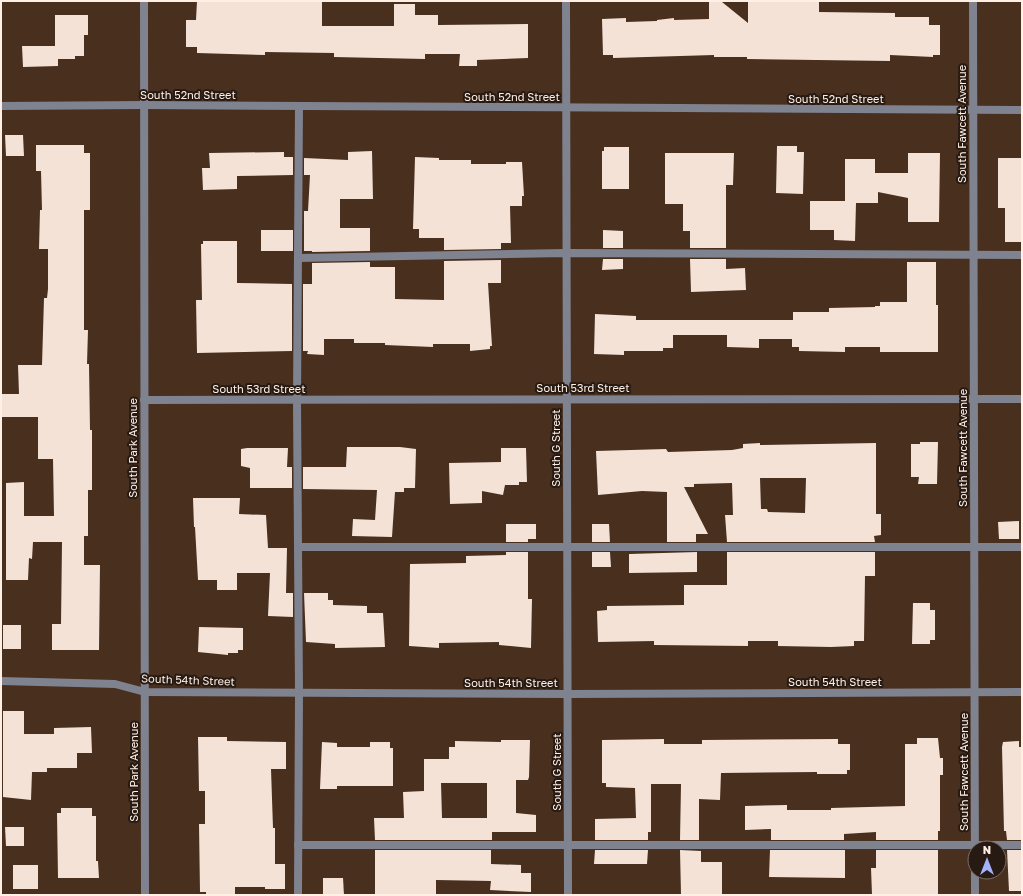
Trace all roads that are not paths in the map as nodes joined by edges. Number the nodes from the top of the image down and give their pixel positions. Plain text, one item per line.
1 (144, 1) edge
2 (566, 1) edge
3 (973, 1) edge
4 (144, 105) junction
5 (1, 106) edge
6 (299, 106) junction
7 (566, 108) junction
8 (1022, 110) edge
9 (973, 111) junction
10 (566, 252) junction
11 (973, 255) junction
12 (1022, 255) edge
13 (298, 258) junction
14 (974, 398) junction
15 (1022, 399) edge
16 (144, 400) junction
17 (297, 400) junction
18 (567, 400) junction
19 (298, 546) junction
20 (567, 546) junction
21 (1022, 547) edge
22 (974, 548) junction
23 (1, 681) edge
24 (145, 692) junction
25 (974, 692) junction
26 (1022, 692) edge
27 (299, 693) junction
28 (568, 694) junction
29 (975, 840) edge
30 (298, 845) junction
31 (568, 845) junction
32 (1007, 845) edge
33 (1022, 845) edge
34 (967, 846) edge
35 (975, 880) edge
36 (145, 895) edge
37 (298, 895) edge
38 (568, 895) edge
39 (975, 895) edge

1 - 4 street, South Park Avenue
2 - 7 street, South G Street
3 - 9 street, South Fawcett Avenue
4 - 5 street, South 52nd Street
4 - 6 street, South 52nd Street
4 - 16 street, South Park Avenue
6 - 7 street, South 52nd Street
6 - 13 street
7 - 9 street, South 52nd Street
7 - 10 street, South G Street
8 - 9 street, South 52nd Street
9 - 11 street, South Fawcett Avenue
10 - 11 street
10 - 13 street
10 - 18 street, South G Street
11 - 12 street
11 - 14 street, South Fawcett Avenue
13 - 17 street
14 - 15 street, South 53rd Street
14 - 18 street, South 53rd Street
14 - 22 street, South Fawcett Avenue
16 - 17 street, South 53rd Street
16 - 24 street, South Park Avenue
17 - 18 street, South 53rd Street
17 - 19 street
18 - 20 street, South G Street
19 - 20 street
19 - 27 street
20 - 22 street
20 - 28 street, South G Street
21 - 22 street
22 - 25 street, South Fawcett Avenue
23 - 24 street, South 54th Street
24 - 27 street, South 54th Street
24 - 36 street, South Park Avenue
25 - 26 street, South 54th Street
25 - 28 street, South 54th Street
25 - 29 street, South Fawcett Avenue
27 - 28 street, South 54th Street
27 - 30 street
28 - 31 street, South G Street
30 - 31 street
30 - 37 street
31 - 34 street
31 - 38 street, South G Street
32 - 33 street
35 - 39 street, South Fawcett Avenue

